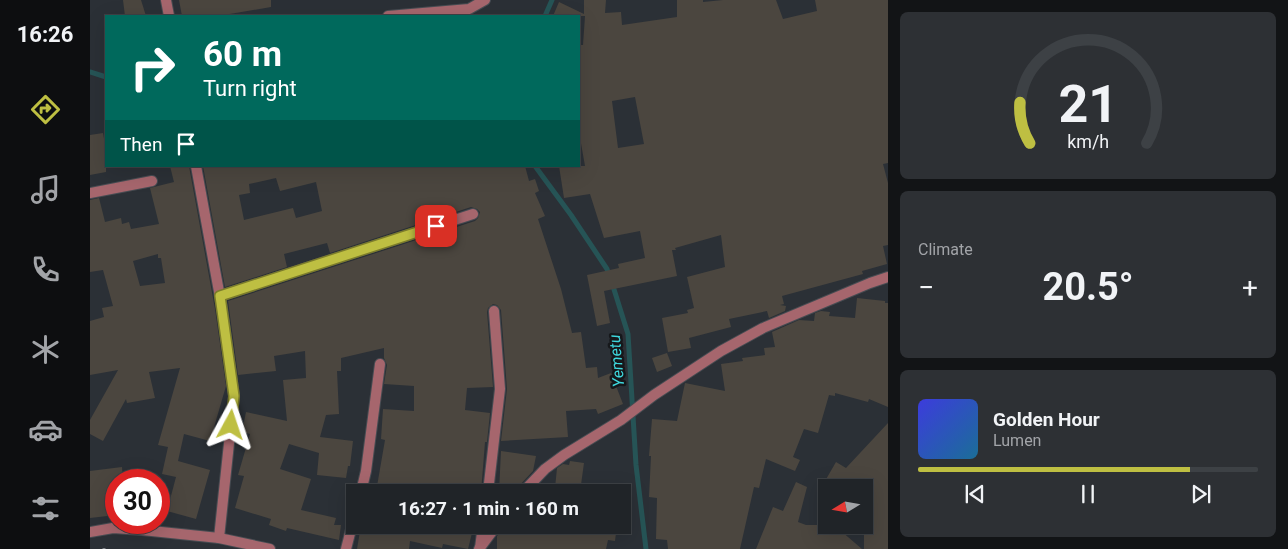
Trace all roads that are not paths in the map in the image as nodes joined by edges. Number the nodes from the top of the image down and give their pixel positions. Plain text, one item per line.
1 (166, 0) edge
2 (485, 0) edge
3 (169, 15) edge
4 (400, 15) edge
5 (196, 167) edge
6 (152, 181) dead end
7 (90, 194) edge
8 (473, 214) dead end
9 (888, 276) edge
10 (220, 296) junction
11 (494, 311) dead end
12 (380, 364) dead end
13 (363, 484) edge
14 (489, 484) edge
15 (531, 484) edge
16 (90, 532) edge
17 (350, 534) edge
18 (482, 534) edge
19 (490, 534) edge
20 (219, 538) junction
21 (270, 549) edge
22 (346, 549) edge
23 (479, 549) edge

1 - 3 street
2 - 4 street
5 - 10 street
6 - 7 street
8 - 10 street
9 - 15 street
10 - 20 street
11 - 14 street
12 - 13 street
16 - 20 street
17 - 22 street
18 - 23 street
19 - 23 street
20 - 21 street

